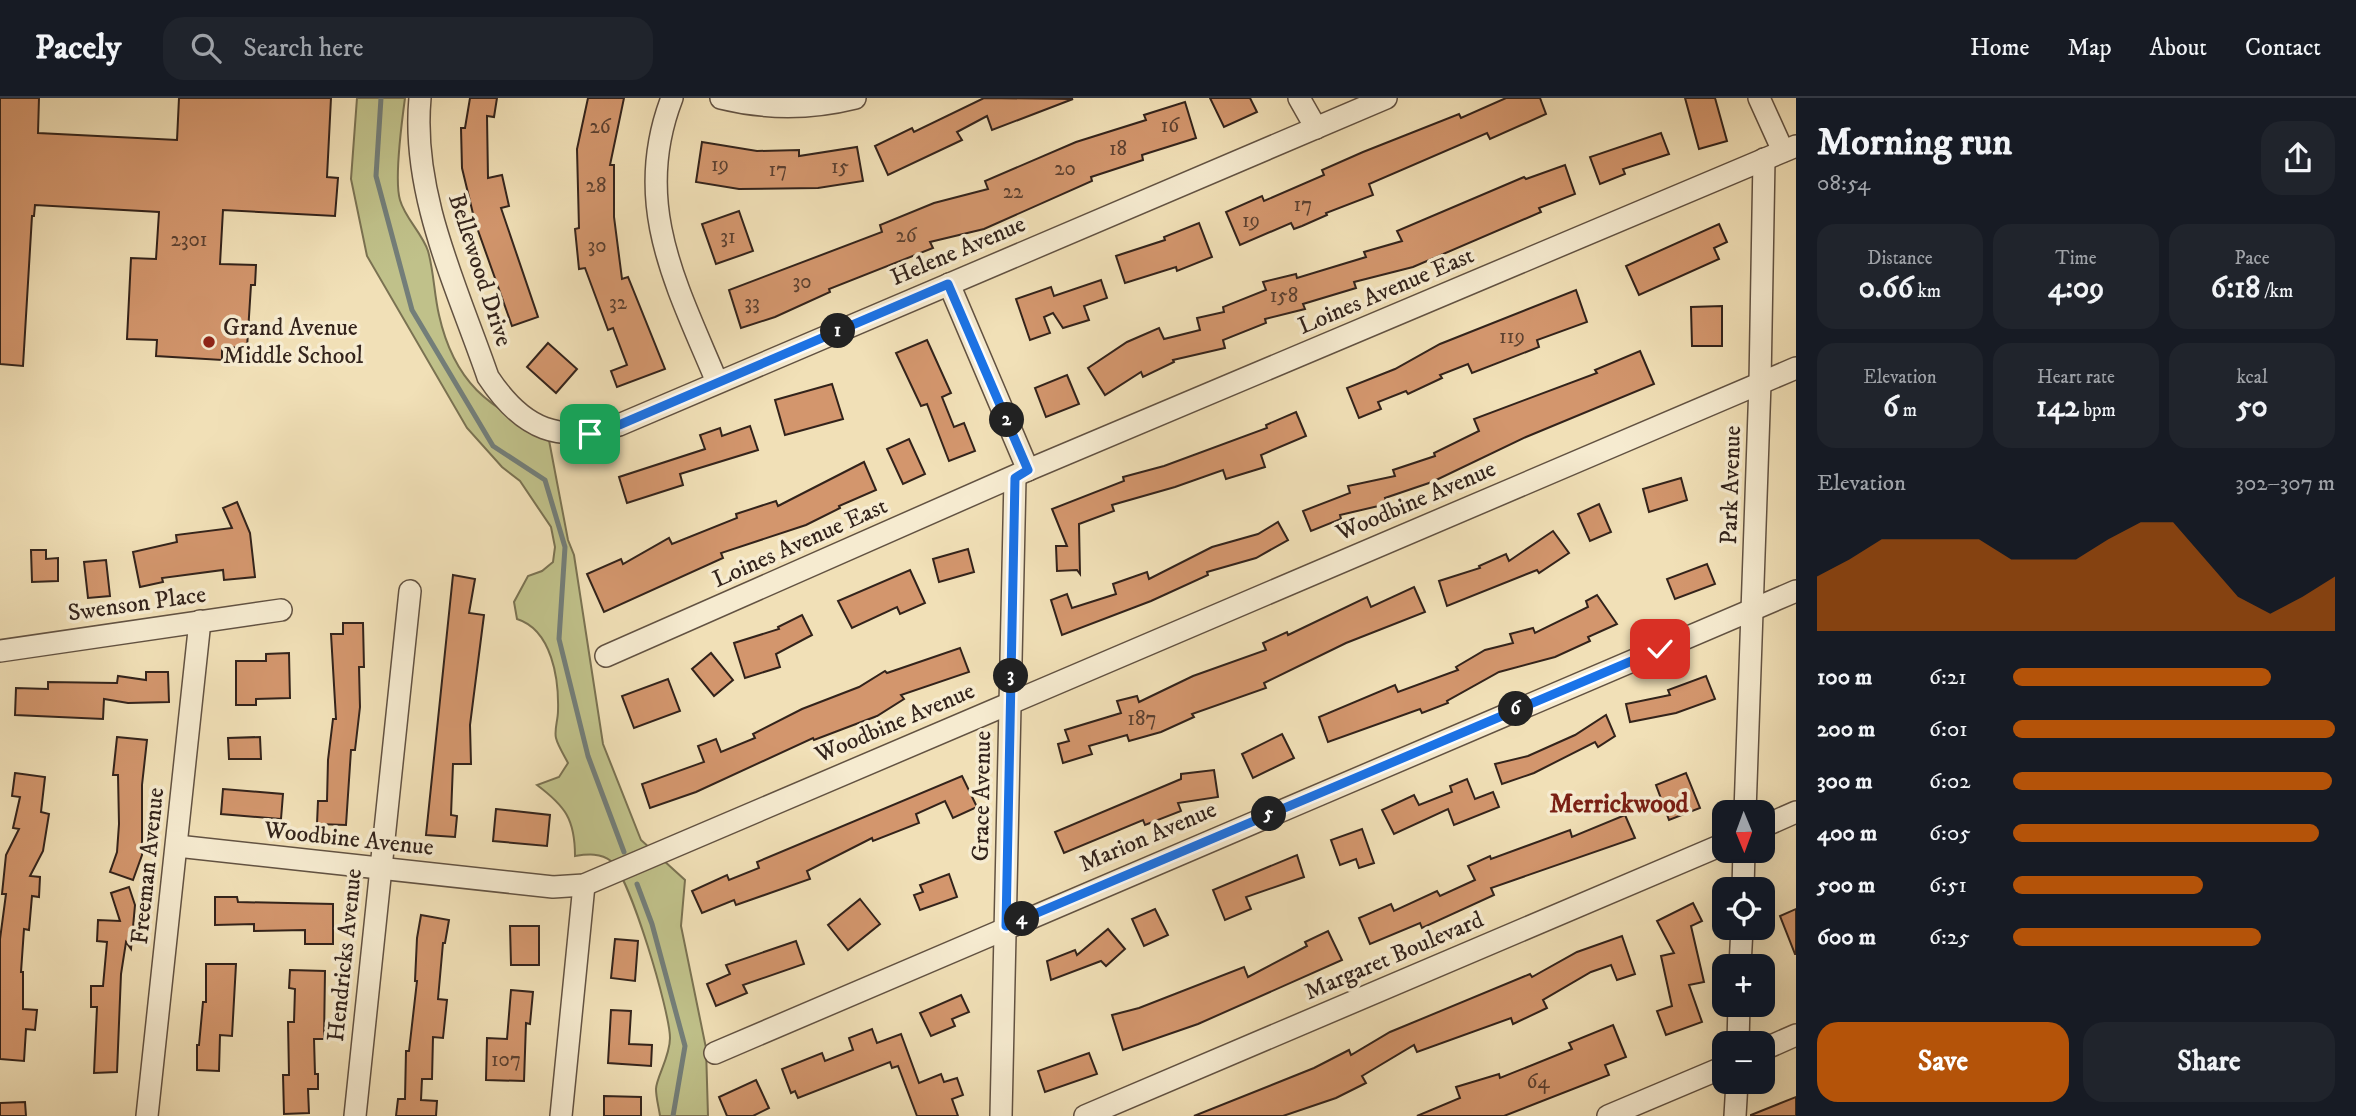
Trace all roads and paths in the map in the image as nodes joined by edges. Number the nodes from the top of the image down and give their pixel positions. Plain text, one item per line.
1 (419, 98) edge
2 (672, 98) edge
3 (721, 98) edge
4 (855, 98) edge
5 (1299, 98) edge
6 (1386, 98) edge
7 (1759, 98) edge
8 (1316, 128) junction
9 (1781, 152) edge
10 (948, 284) junction
11 (1796, 368) edge
12 (717, 382) junction
13 (1760, 383) junction
14 (547, 430) joint
15 (1022, 474) junction
16 (410, 591) dead end
17 (1796, 591) edge
18 (1753, 609) junction
19 (281, 610) dead end
20 (200, 621) junction
21 (0, 651) edge
22 (606, 656) dead end
23 (1011, 702) junction
24 (1745, 800) edge
25 (1796, 811) edge
26 (1775, 821) edge
27 (177, 846) junction
28 (1712, 849) edge
29 (381, 869) junction
30 (584, 885) junction
31 (1006, 926) junction
32 (1796, 1035) edge
33 (1775, 1044) edge
34 (716, 1053) dead end
35 (1712, 1072) edge
36 (1736, 1094) edge
37 (147, 1116) edge
38 (355, 1116) edge
39 (561, 1116) edge
40 (1001, 1116) edge
41 (1085, 1116) edge
42 (1608, 1116) edge
43 (1735, 1116) edge

1 - 14 street, Bellewood Drive
2 - 12 street
3 - 4 street
5 - 8 street
6 - 8 street, Helene Avenue
7 - 9 street, Park Avenue
8 - 10 street, Helene Avenue
9 - 13 street, Park Avenue
9 - 15 street, Loines Avenue East
10 - 12 street, Helene Avenue
10 - 15 street, Grace Avenue
11 - 13 street, Woodbine Avenue
12 - 14 street, Helene Avenue
13 - 18 street, Park Avenue
13 - 23 street, Woodbine Avenue
15 - 22 street, Loines Avenue East
15 - 23 street, Grace Avenue
16 - 29 street, Hendricks Avenue
17 - 18 street, Marion Avenue
18 - 24 street, Park Avenue
18 - 31 street, Marion Avenue
19 - 20 street, Swenson Place
20 - 21 street, Swenson Place
20 - 27 street, Freeman Avenue
23 - 30 street, Woodbine Avenue
23 - 31 street, Grace Avenue
25 - 26 street
27 - 29 street, Woodbine Avenue
27 - 37 street, Freeman Avenue
28 - 41 street, Margaret Boulevard
29 - 30 street, Woodbine Avenue
29 - 38 street, Hendricks Avenue
30 - 39 street
31 - 34 street, Marion Avenue
31 - 40 street, Grace Avenue
32 - 33 street
35 - 42 street
36 - 43 street

